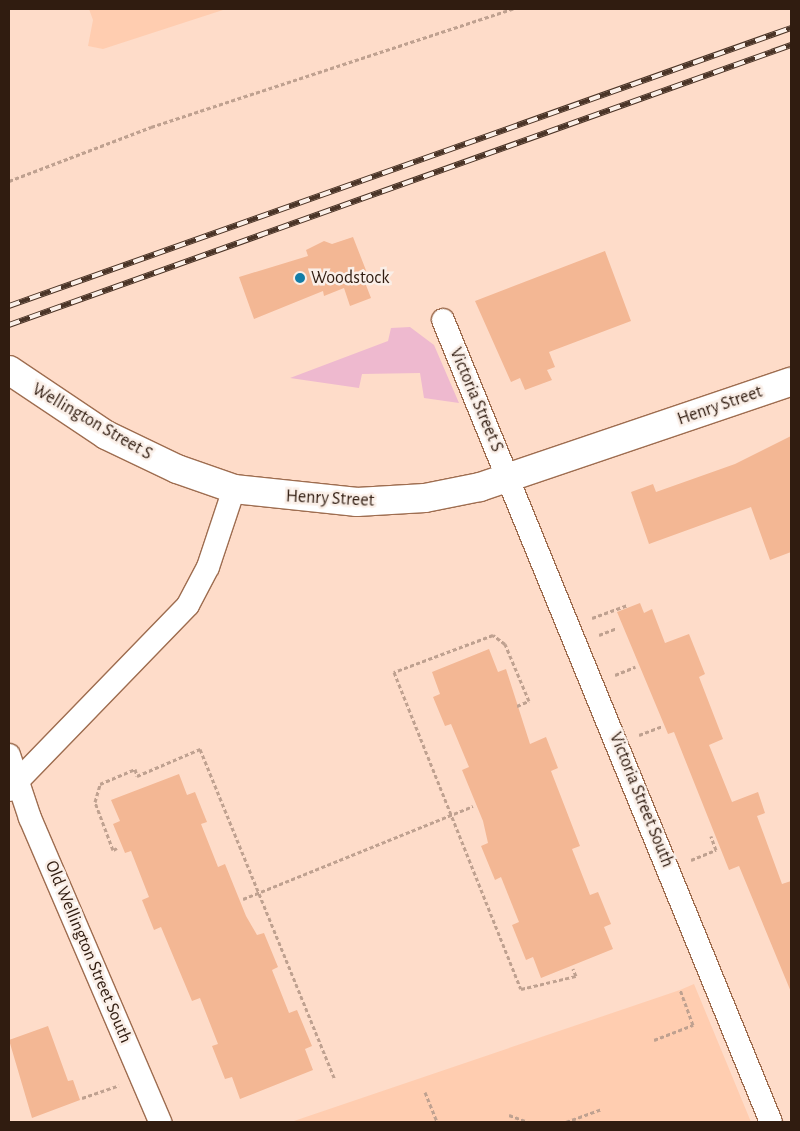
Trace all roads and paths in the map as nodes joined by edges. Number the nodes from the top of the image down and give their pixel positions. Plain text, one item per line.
1 (513, 9) edge
2 (9, 181) edge
3 (444, 320) dead end
4 (9, 370) edge
5 (791, 382) edge
6 (510, 478) junction
7 (234, 489) junction
8 (628, 605) dead end
9 (592, 618) dead end
10 (617, 628) dead end
11 (597, 636) dead end
12 (635, 667) dead end
13 (609, 678) dead end
14 (517, 706) dead end
15 (662, 726) dead end
16 (633, 737) dead end
17 (9, 755) edge
18 (14, 786) edge
19 (473, 806) dead end
20 (451, 815) junction
21 (710, 836) dead end
22 (117, 848) dead end
23 (683, 863) dead end
24 (258, 893) junction
25 (243, 899) dead end
26 (573, 969) dead end
27 (680, 990) dead end
28 (654, 1040) dead end
29 (335, 1080) dead end
30 (122, 1084) dead end
31 (425, 1092) dead end
32 (82, 1098) dead end
33 (601, 1109) dead end
34 (509, 1115) dead end
35 (160, 1122) edge
36 (437, 1122) edge
37 (528, 1122) edge
38 (566, 1122) edge
39 (771, 1122) edge

1 - 2 path
3 - 6 street, Victoria Street S
4 - 7 main road, Wellington Street S
5 - 6 main road, Henry Street
6 - 7 main road, Henry Street
6 - 39 street, Victoria Street South
7 - 18 street
8 - 9 path
10 - 11 path
12 - 13 path
14 - 20 path
15 - 16 path
17 - 18 street, Old Wellington Street South
18 - 35 street, Old Wellington Street South
19 - 20 path
20 - 24 path
20 - 26 path
21 - 23 path
22 - 24 path
24 - 25 path
24 - 29 path
27 - 28 path
30 - 32 path
31 - 36 path
33 - 38 path
34 - 37 path

